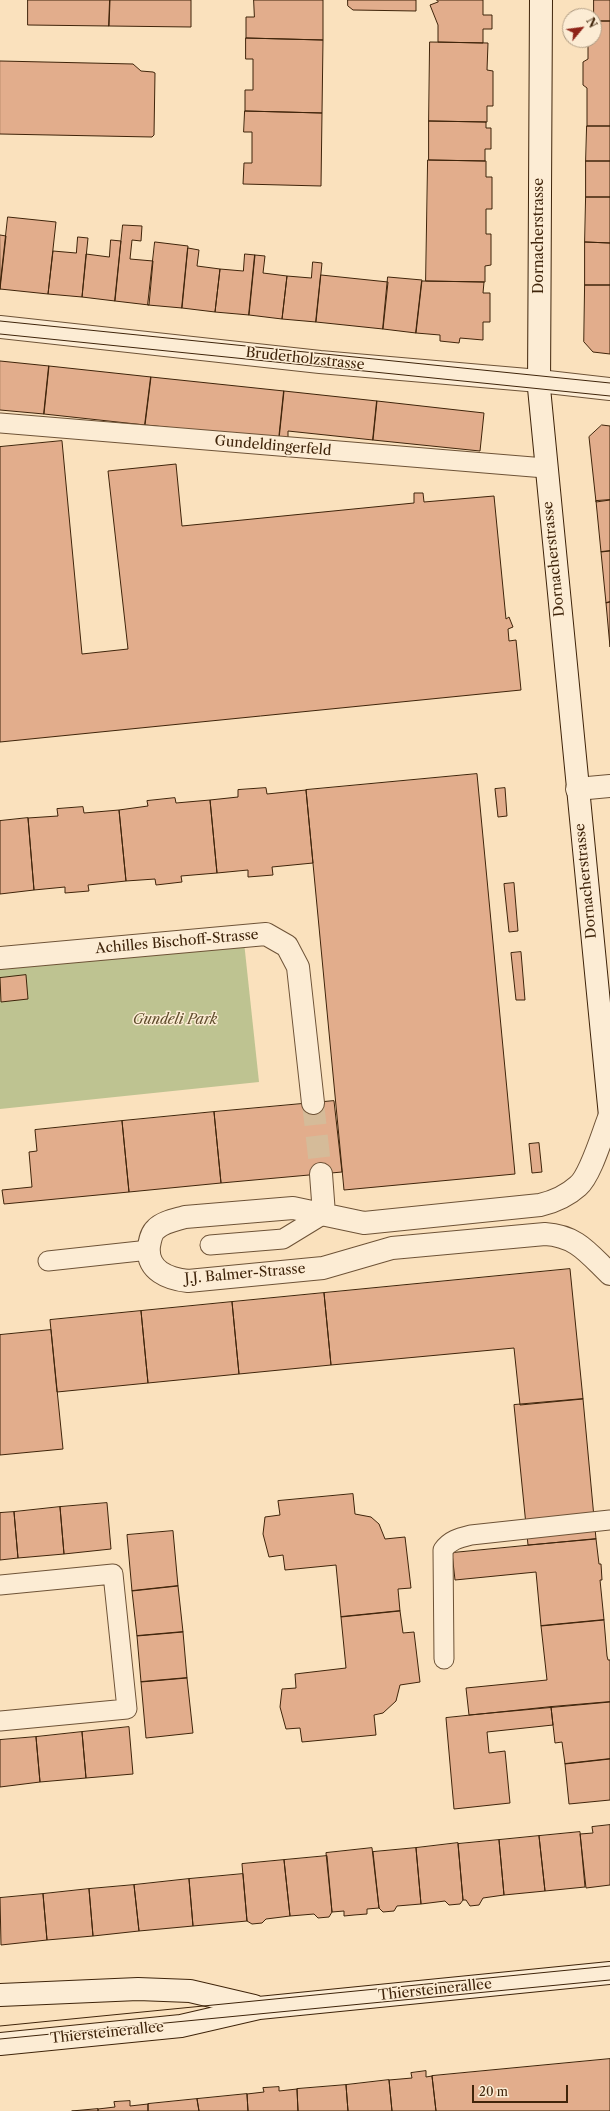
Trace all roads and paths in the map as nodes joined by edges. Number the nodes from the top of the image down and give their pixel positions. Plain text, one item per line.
1 (541, 0) edge
2 (0, 327) edge
3 (539, 381) junction
4 (610, 389) edge
5 (0, 423) edge
6 (545, 468) junction
7 (610, 786) edge
8 (577, 789) junction
9 (0, 958) edge
10 (313, 1103) tunnel mouth
11 (610, 1115) edge
12 (321, 1174) tunnel mouth
13 (324, 1214) junction
14 (210, 1245) dead end
15 (149, 1250) junction
16 (48, 1261) dead end
17 (610, 1274) edge
18 (610, 1520) edge
19 (0, 1585) edge
20 (444, 1658) dead end
21 (0, 1721) edge
22 (610, 1973) edge
23 (0, 1996) edge
24 (259, 2008) junction
25 (0, 2044) edge

1 - 3 street, Dornacherstrasse
2 - 3 street, Bruderholzstrasse
3 - 4 street, Bruderholzstrasse
3 - 6 street, Dornacherstrasse
5 - 6 lane, Gundeldingerfeld
6 - 8 street, Dornacherstrasse
7 - 8 street
8 - 11 street, Dornacherstrasse
9 - 10 street, Achilles Bischoff-Strasse
11 - 13 street
12 - 13 street
13 - 14 lane
13 - 15 street
15 - 16 lane
15 - 17 street, J.J. Balmer-Strasse
18 - 20 lane
19 - 21 lane
22 - 24 street, Thiersteinerallee
23 - 24 street, Thiersteinerallee
24 - 25 street, Thiersteinerallee

